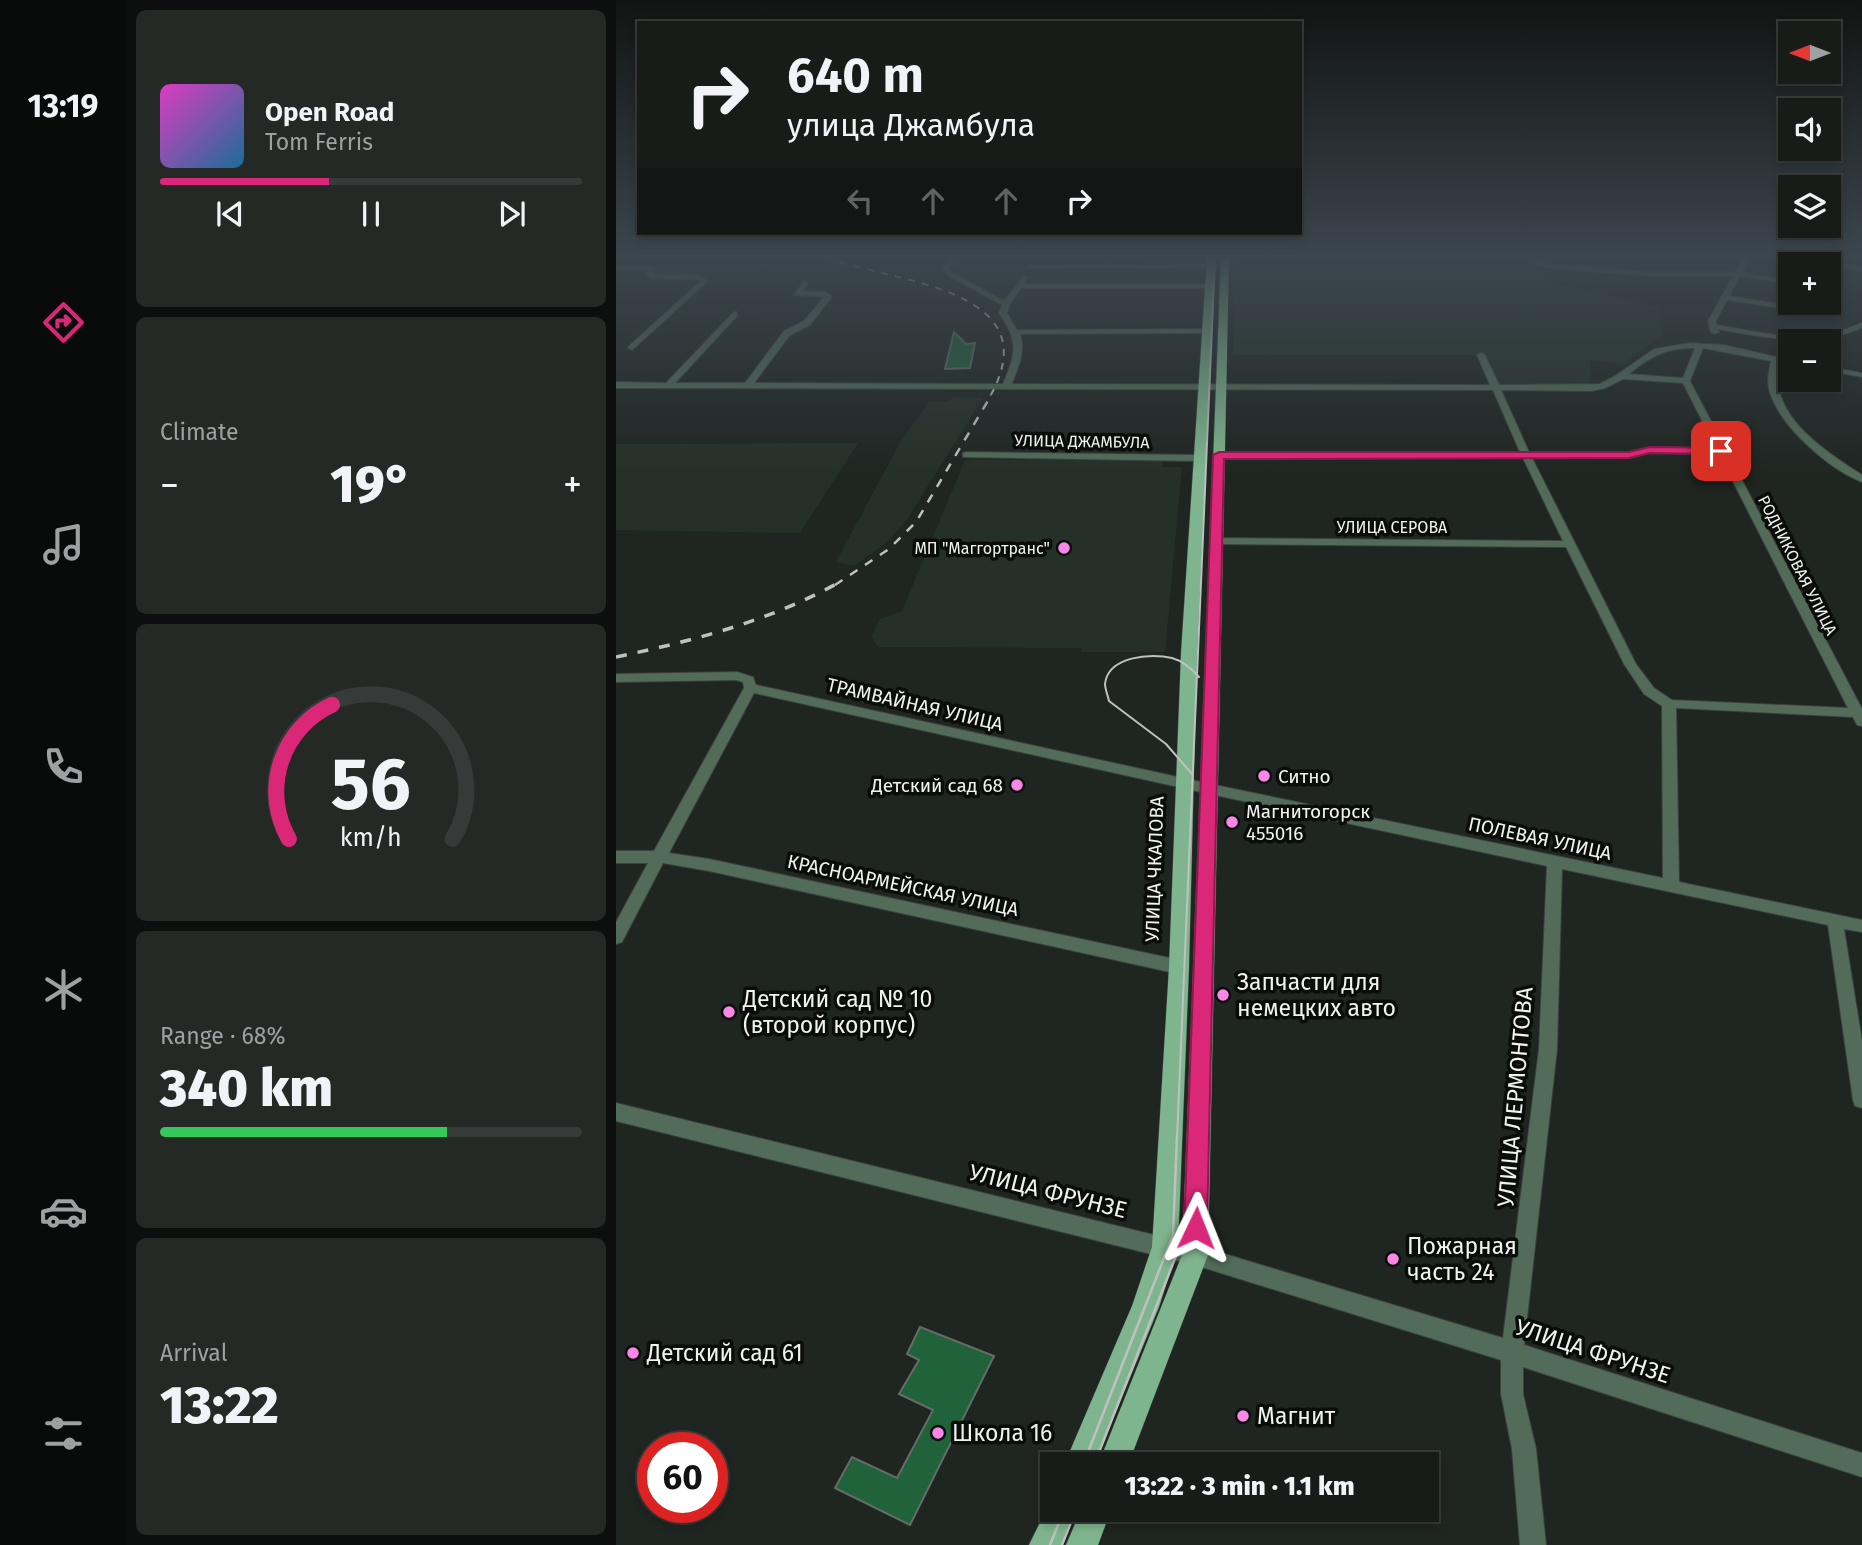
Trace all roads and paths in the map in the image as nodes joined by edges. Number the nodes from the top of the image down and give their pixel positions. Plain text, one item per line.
1 (652, 330) edge
2 (719, 330) edge
3 (793, 330) edge
4 (1214, 330) edge
5 (1713, 330) edge
6 (1735, 330) edge
7 (1852, 330) edge
8 (1208, 331) joint
9 (1017, 332) joint
10 (1768, 336) junction
11 (1717, 343) junction
12 (1700, 345) junction
13 (632, 348) dead end
14 (1481, 355) dead end
15 (1775, 359) junction
16 (1778, 360) edge
17 (1841, 371) edge
18 (1862, 375) edge
19 (1622, 376) junction
20 (1686, 381) junction
21 (616, 385) edge
22 (668, 386) junction
23 (747, 386) junction
24 (1006, 387) junction
25 (1213, 387) junction
26 (1496, 387) junction
27 (1721, 451) junction
28 (966, 455) dead end
29 (1219, 455) junction
30 (1526, 455) junction
31 (1198, 458) junction
32 (1862, 479) edge
33 (1215, 541) junction
34 (1570, 544) junction
35 (616, 678) edge
36 (750, 688) junction
37 (1669, 704) junction
38 (1860, 716) edge
39 (1184, 783) junction
40 (1210, 789) junction
41 (616, 857) edge
42 (660, 857) junction
43 (1555, 861) junction
44 (1671, 886) junction
45 (1835, 920) junction
46 (1862, 926) edge
47 (616, 937) edge
48 (1179, 967) junction
49 (1862, 1100) edge
50 (616, 1112) edge
51 (1165, 1247) junction
52 (1195, 1255) junction
53 (1512, 1352) junction
54 (1084, 1452) edge
55 (1118, 1452) edge
56 (1862, 1465) edge
57 (1055, 1522) edge
58 (1091, 1522) edge
59 (1045, 1545) edge
60 (1082, 1545) edge
61 (1533, 1545) edge

1 - 13 street
2 - 22 street
3 - 23 street
4 - 25 main road, УЛИЦА ЧКАЛОВА
5 - 11 street
6 - 10 street
7 - 10 street
8 - 9 street
8 - 25 main road, УЛИЦА ЧКАЛОВА
9 - 24 street
10 - 11 street
11 - 12 street
11 - 15 street
12 - 19 street
12 - 20 street
14 - 26 street
15 - 16 street
15 - 32 street
17 - 18 street
19 - 20 street
19 - 26 street
20 - 27 street, РОДНИКОВАЯ УЛИЦА
21 - 22 street
22 - 23 street
23 - 24 street
24 - 25 street
25 - 26 street
25 - 29 main road, УЛИЦА ЧКАЛОВА
25 - 31 main road, УЛИЦА ЧКАЛОВА
26 - 30 street
27 - 30 street
27 - 38 street, РОДНИКОВАЯ УЛИЦА
28 - 31 street, УЛИЦА ДЖАМБУЛА
29 - 30 street
29 - 33 main road, УЛИЦА ЧКАЛОВА
30 - 34 street
31 - 39 main road, УЛИЦА ЧКАЛОВА
33 - 34 street, УЛИЦА СЕРОВА
33 - 40 main road, УЛИЦА ЧКАЛОВА
34 - 37 street
35 - 36 street, ТРАМВАЙНАЯ УЛИЦА
36 - 39 street, ТРАМВАЙНАЯ УЛИЦА
36 - 42 street
37 - 38 street
37 - 44 street
39 - 40 street, ТРАМВАЙНАЯ УЛИЦА
39 - 48 main road, УЛИЦА ЧКАЛОВА
40 - 43 street, ПОЛЕВАЯ УЛИЦА
40 - 52 main road, УЛИЦА ЧКАЛОВА
41 - 42 street, КРАСНОАРМЕЙСКАЯ УЛИЦА
42 - 47 street
42 - 48 street, КРАСНОАРМЕЙСКАЯ УЛИЦА
43 - 44 street, ПОЛЕВАЯ УЛИЦА
43 - 53 street, УЛИЦА ЛЕРМОНТОВА
44 - 45 street, ПОЛЕВАЯ УЛИЦА
45 - 46 street, ПОЛЕВАЯ УЛИЦА
45 - 49 street
48 - 51 main road, УЛИЦА ЧКАЛОВА
50 - 51 street, УЛИЦА ФРУНЗЕ
51 - 52 street, УЛИЦА ФРУНЗЕ
51 - 54 main road, УЛИЦА ЧКАЛОВА
52 - 53 street, УЛИЦА ФРУНЗЕ
52 - 55 main road, УЛИЦА ЧКАЛОВА
53 - 56 street, УЛИЦА ФРУНЗЕ
53 - 61 street, УЛИЦА ЛЕРМОНТОВА
57 - 59 main road
58 - 60 main road

